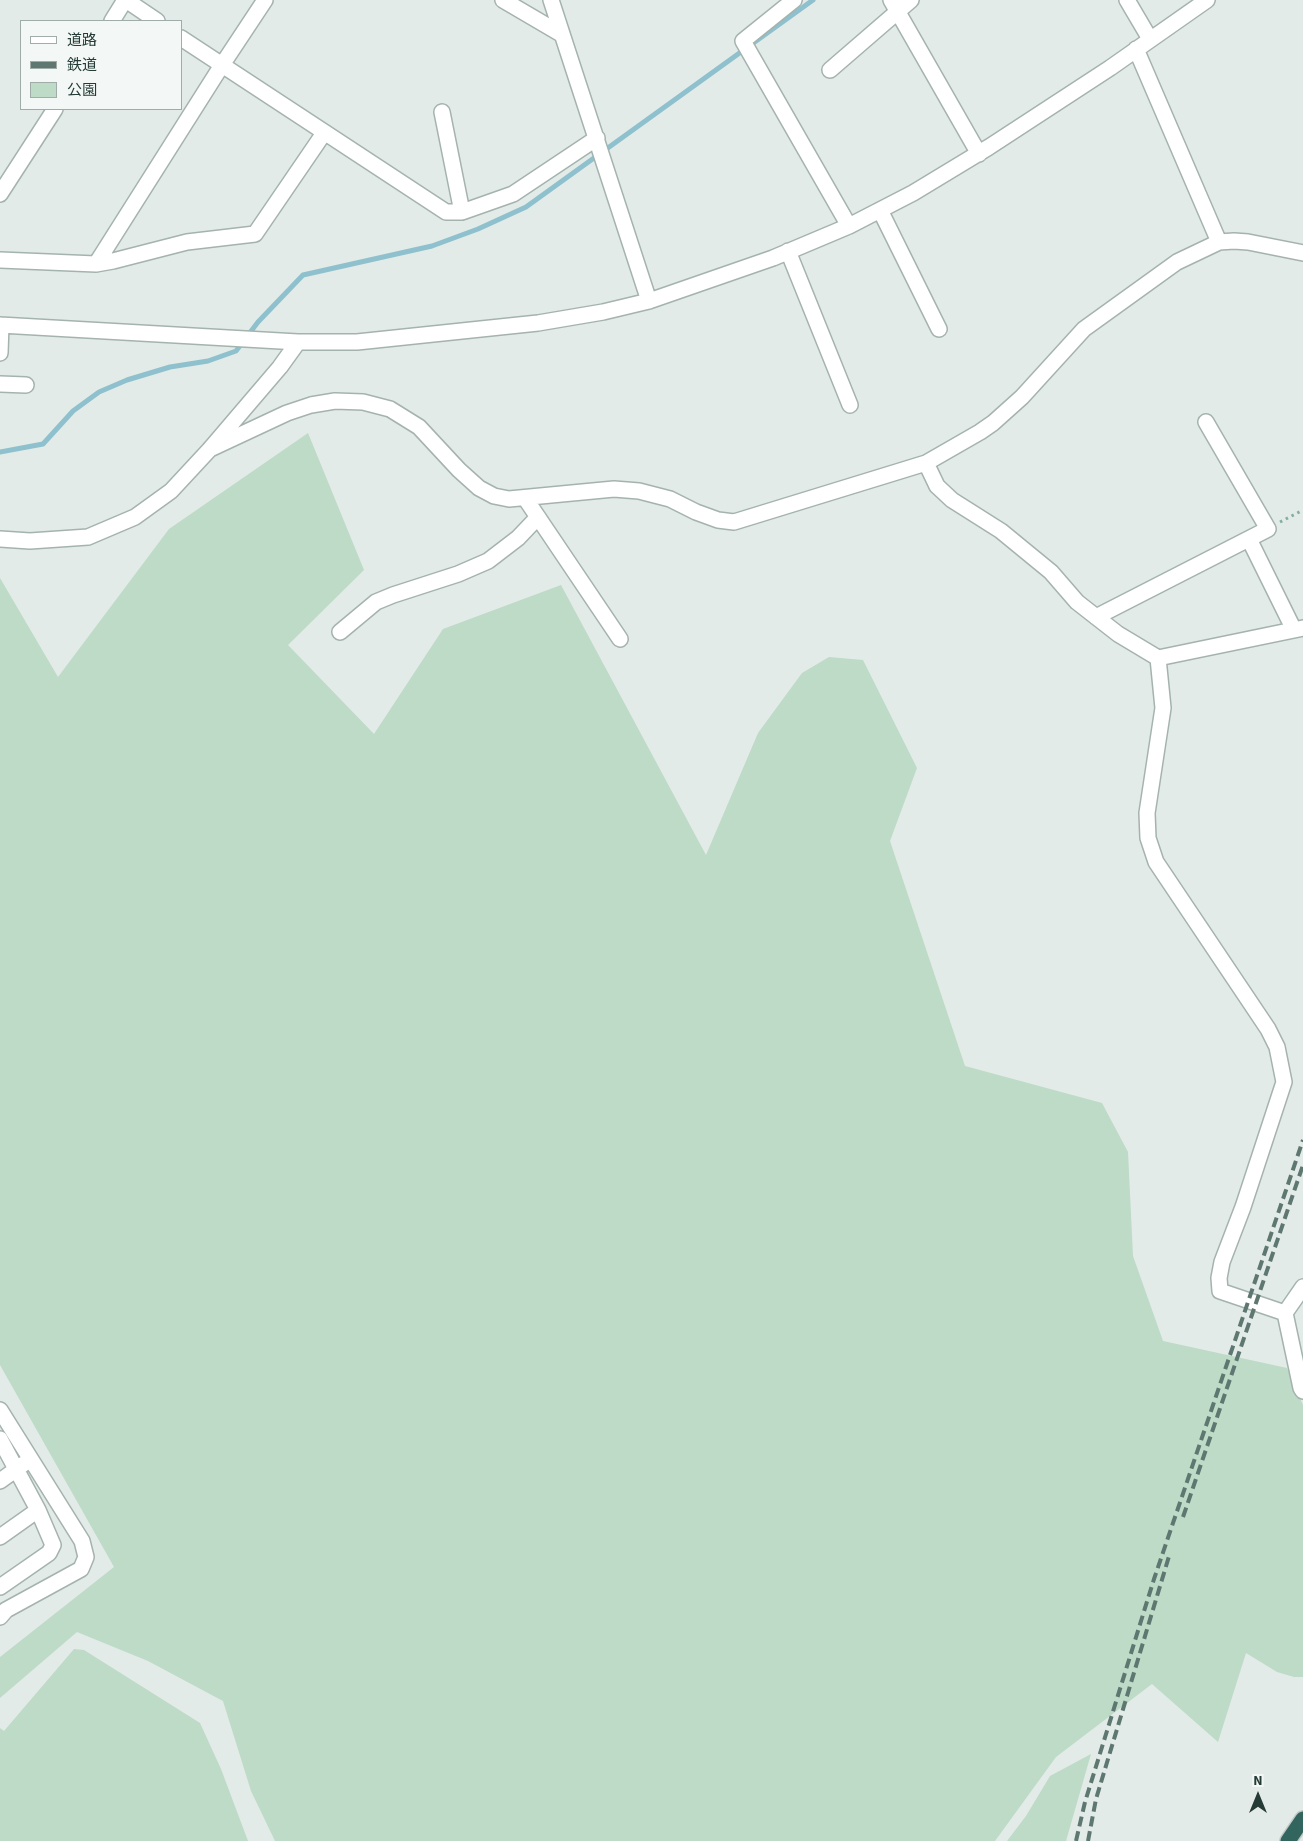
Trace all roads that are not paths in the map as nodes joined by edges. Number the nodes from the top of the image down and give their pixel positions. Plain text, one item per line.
1 (126, 0) edge
2 (265, 0) edge
3 (502, 0) edge
4 (551, 0) edge
5 (794, 0) edge
6 (911, 0) edge
7 (1127, 0) edge
8 (1207, 0) edge
9 (895, 6) edge
10 (113, 20) edge
11 (156, 20) edge
12 (561, 34) junction
13 (182, 39) edge
14 (1150, 39) junction
15 (1136, 49) junction
16 (222, 65) junction
17 (830, 70) dead end
18 (54, 110) edge
19 (442, 112) dead end
20 (324, 133) junction
21 (597, 138) junction
22 (979, 154) junction
23 (0, 194) edge
24 (880, 210) junction
25 (462, 212) junction
26 (849, 226) junction
27 (1219, 242) junction
28 (788, 251) junction
29 (1303, 253) edge
30 (0, 260) edge
31 (96, 264) junction
32 (649, 301) junction
33 (1, 325) edge
34 (939, 329) dead end
35 (298, 342) junction
36 (0, 353) edge
37 (0, 384) edge
38 (26, 384) dead end
39 (850, 405) dead end
40 (1206, 422) dead end
41 (210, 448) junction
42 (926, 462) junction
43 (525, 498) junction
44 (538, 517) junction
45 (1249, 539) junction
46 (0, 540) edge
47 (1096, 618) junction
48 (1298, 629) edge
49 (340, 632) dead end
50 (620, 639) dead end
51 (1158, 658) junction
52 (1303, 1287) edge
53 (1285, 1313) junction
54 (1303, 1391) edge
55 (0, 1410) edge
56 (4, 1426) edge
57 (0, 1439) edge
58 (31, 1460) junction
59 (17, 1468) junction
60 (0, 1481) edge
61 (38, 1510) junction
62 (0, 1537) edge
63 (0, 1587) edge
64 (0, 1617) edge
65 (1303, 1820) edge
66 (1288, 1841) edge

1 - 10 street
1 - 11 street
2 - 16 street
3 - 12 street
4 - 12 street
5 - 26 street
6 - 9 street
7 - 14 street
8 - 14 street
9 - 17 street
9 - 22 street
12 - 21 street
13 - 16 street
14 - 15 street
15 - 22 street
15 - 27 street
16 - 20 street
16 - 31 street
18 - 23 street
19 - 25 street
20 - 25 street
20 - 31 street
21 - 25 street
21 - 32 street
22 - 24 street
24 - 26 street
24 - 34 street
26 - 28 street
27 - 29 street
27 - 42 street
28 - 32 street
28 - 39 street
30 - 31 street
32 - 35 street
33 - 35 street
33 - 36 street
35 - 41 street
37 - 38 street
40 - 45 street
41 - 43 street
41 - 46 street
42 - 43 street
42 - 47 street
43 - 44 street
44 - 49 street
44 - 50 street
45 - 47 street
45 - 48 street
47 - 51 street
48 - 51 street
51 - 53 street
52 - 53 street
53 - 54 street
55 - 56 street
56 - 58 street
57 - 59 street
58 - 59 street
58 - 64 street
59 - 60 street
59 - 61 street
61 - 62 street
61 - 63 street
65 - 66 highway

